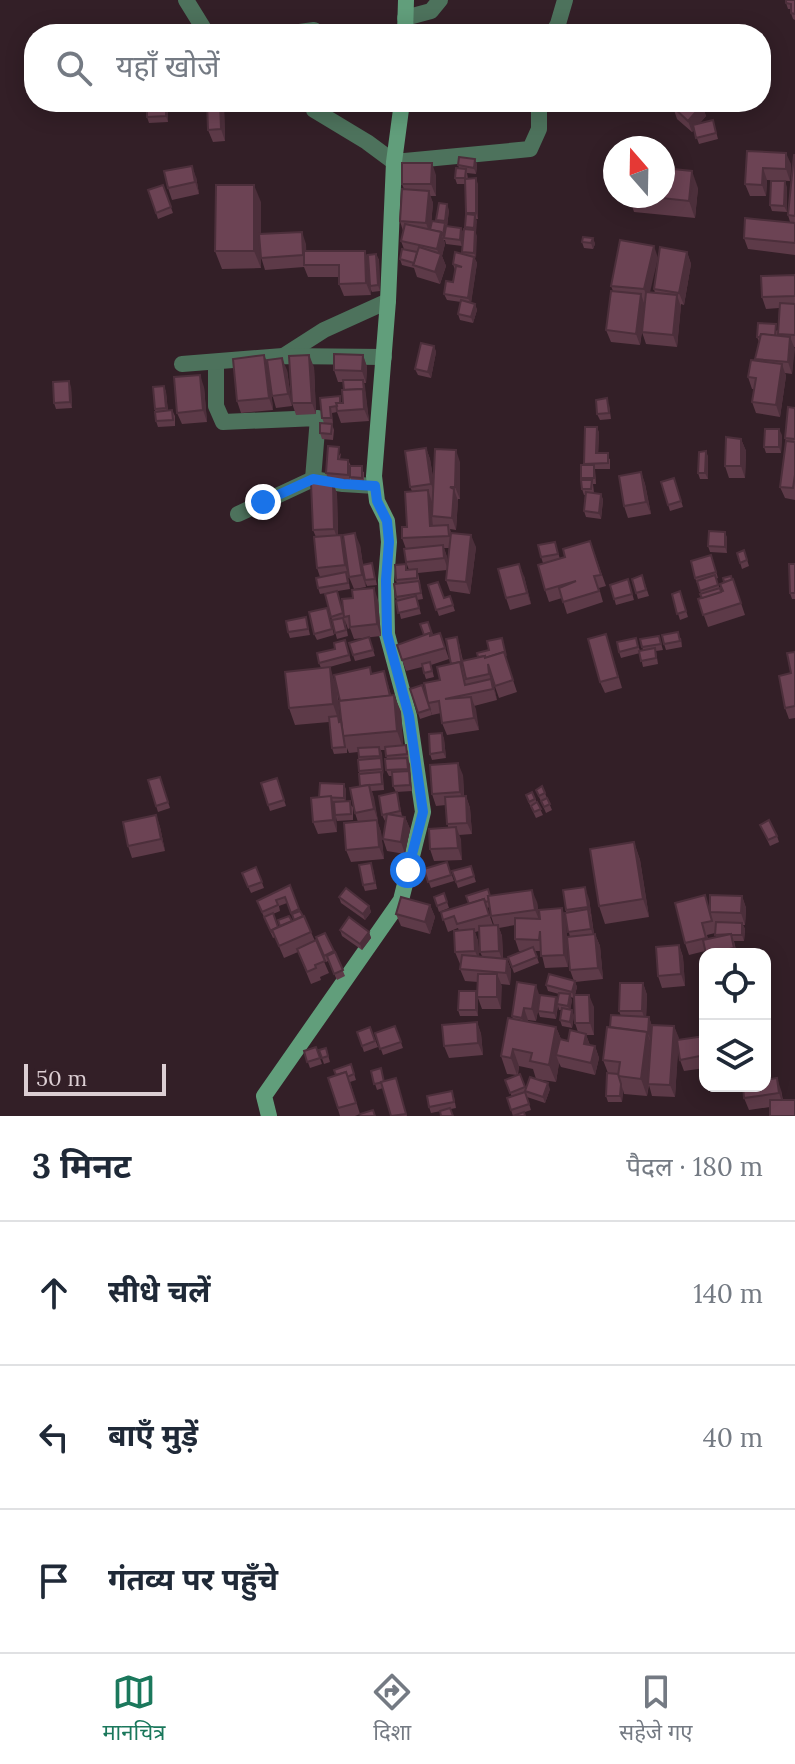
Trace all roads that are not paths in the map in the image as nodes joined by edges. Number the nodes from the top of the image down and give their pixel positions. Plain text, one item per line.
1 (186, 0) edge
2 (406, 0) edge
3 (440, 0) edge
4 (565, 0) edge
5 (201, 24) edge
6 (405, 24) edge
7 (408, 24) edge
8 (558, 24) edge
9 (321, 112) edge
10 (401, 112) edge
11 (539, 112) edge
12 (394, 162) junction
13 (388, 301) junction
14 (283, 356) junction
15 (384, 357) junction
16 (216, 362) junction
17 (182, 364) dead end
18 (313, 479) junction
19 (375, 486) junction
20 (238, 514) dead end
21 (269, 1116) edge

1 - 5 street
2 - 6 main road
3 - 7 street
4 - 8 street
9 - 12 street
10 - 12 main road
11 - 12 street
12 - 13 main road
13 - 14 street
13 - 15 main road
14 - 15 street
14 - 16 street
15 - 19 main road
16 - 17 street
16 - 18 street
18 - 19 street
18 - 20 street
19 - 21 main road

